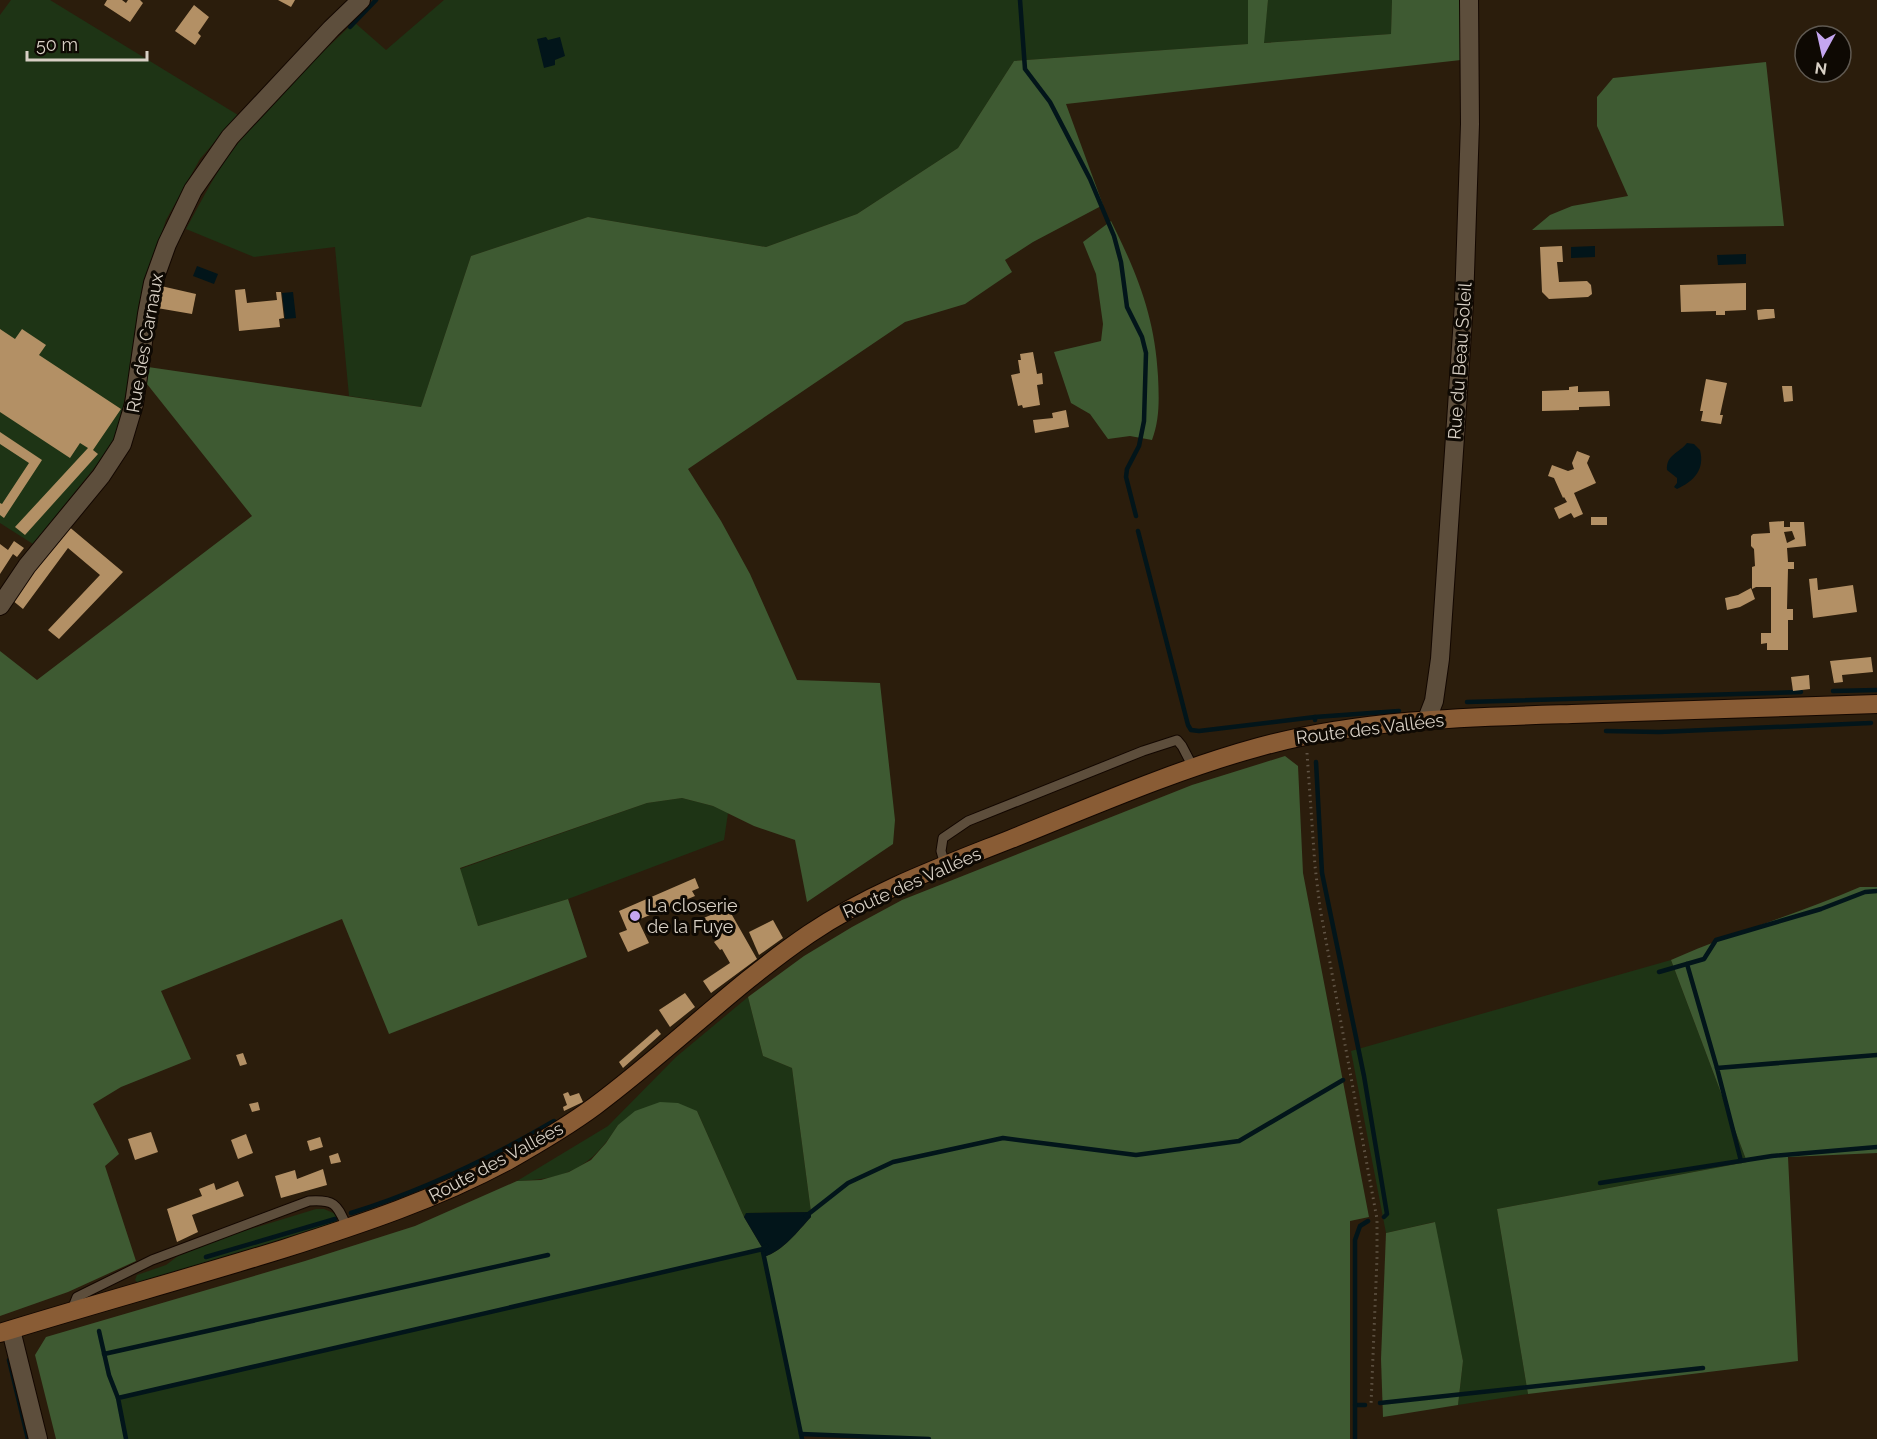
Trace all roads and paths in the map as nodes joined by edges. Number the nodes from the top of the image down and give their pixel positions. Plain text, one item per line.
1 (361, 0) edge
2 (1469, 0) edge
3 (0, 606) edge
4 (1877, 704) edge
5 (1427, 719) junction
6 (1306, 736) junction
7 (1194, 769) junction
8 (945, 866) junction
9 (348, 1228) junction
10 (70, 1312) junction
11 (6, 1332) edge
12 (1371, 1405) dead end
13 (38, 1439) edge

1 - 3 street, Rue des Carnaux
2 - 5 street, Rue du Beau Soleil
4 - 5 main road, Route des Vallées
5 - 6 main road, Route des Vallées
6 - 7 main road, Route des Vallées
6 - 12 path
7 - 8 main road, Route des Vallées
7 - 8 lane
8 - 9 main road, Route des Vallées
9 - 10 main road, Route des Vallées
9 - 10 lane
10 - 11 main road, Route des Vallées
11 - 13 street

